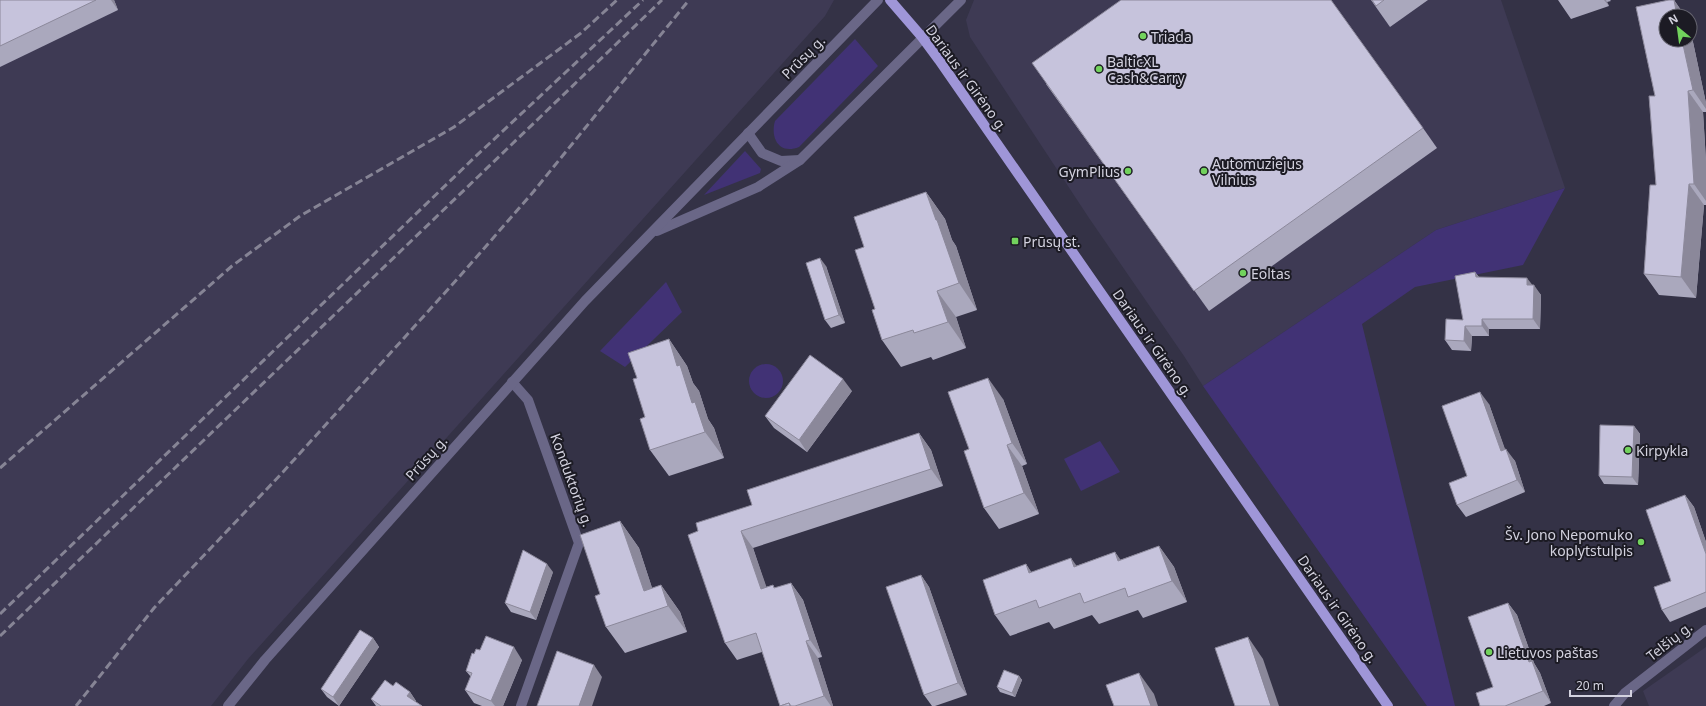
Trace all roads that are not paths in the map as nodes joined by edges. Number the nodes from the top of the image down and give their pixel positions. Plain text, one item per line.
1 (878, 0) edge
2 (890, 0) edge
3 (960, 0) edge
4 (922, 38) junction
5 (748, 133) junction
6 (800, 160) junction
7 (652, 233) junction
8 (512, 382) junction
9 (1706, 630) edge
10 (228, 706) edge
11 (521, 706) edge
12 (1388, 706) edge
13 (1614, 706) edge

1 - 5 street, Prūsų g.
2 - 4 main road, Dariaus ir Girėno g.
3 - 4 street, Prūsų g.
4 - 6 street, Prūsų g.
4 - 12 main road, Dariaus ir Girėno g.
5 - 6 street
5 - 7 street, Prūsų g.
6 - 7 street, Prūsų g.
7 - 8 street, Prūsų g.
8 - 10 street, Prūsų g.
8 - 11 street, Konduktorių g.
9 - 13 street, Telšių g.

